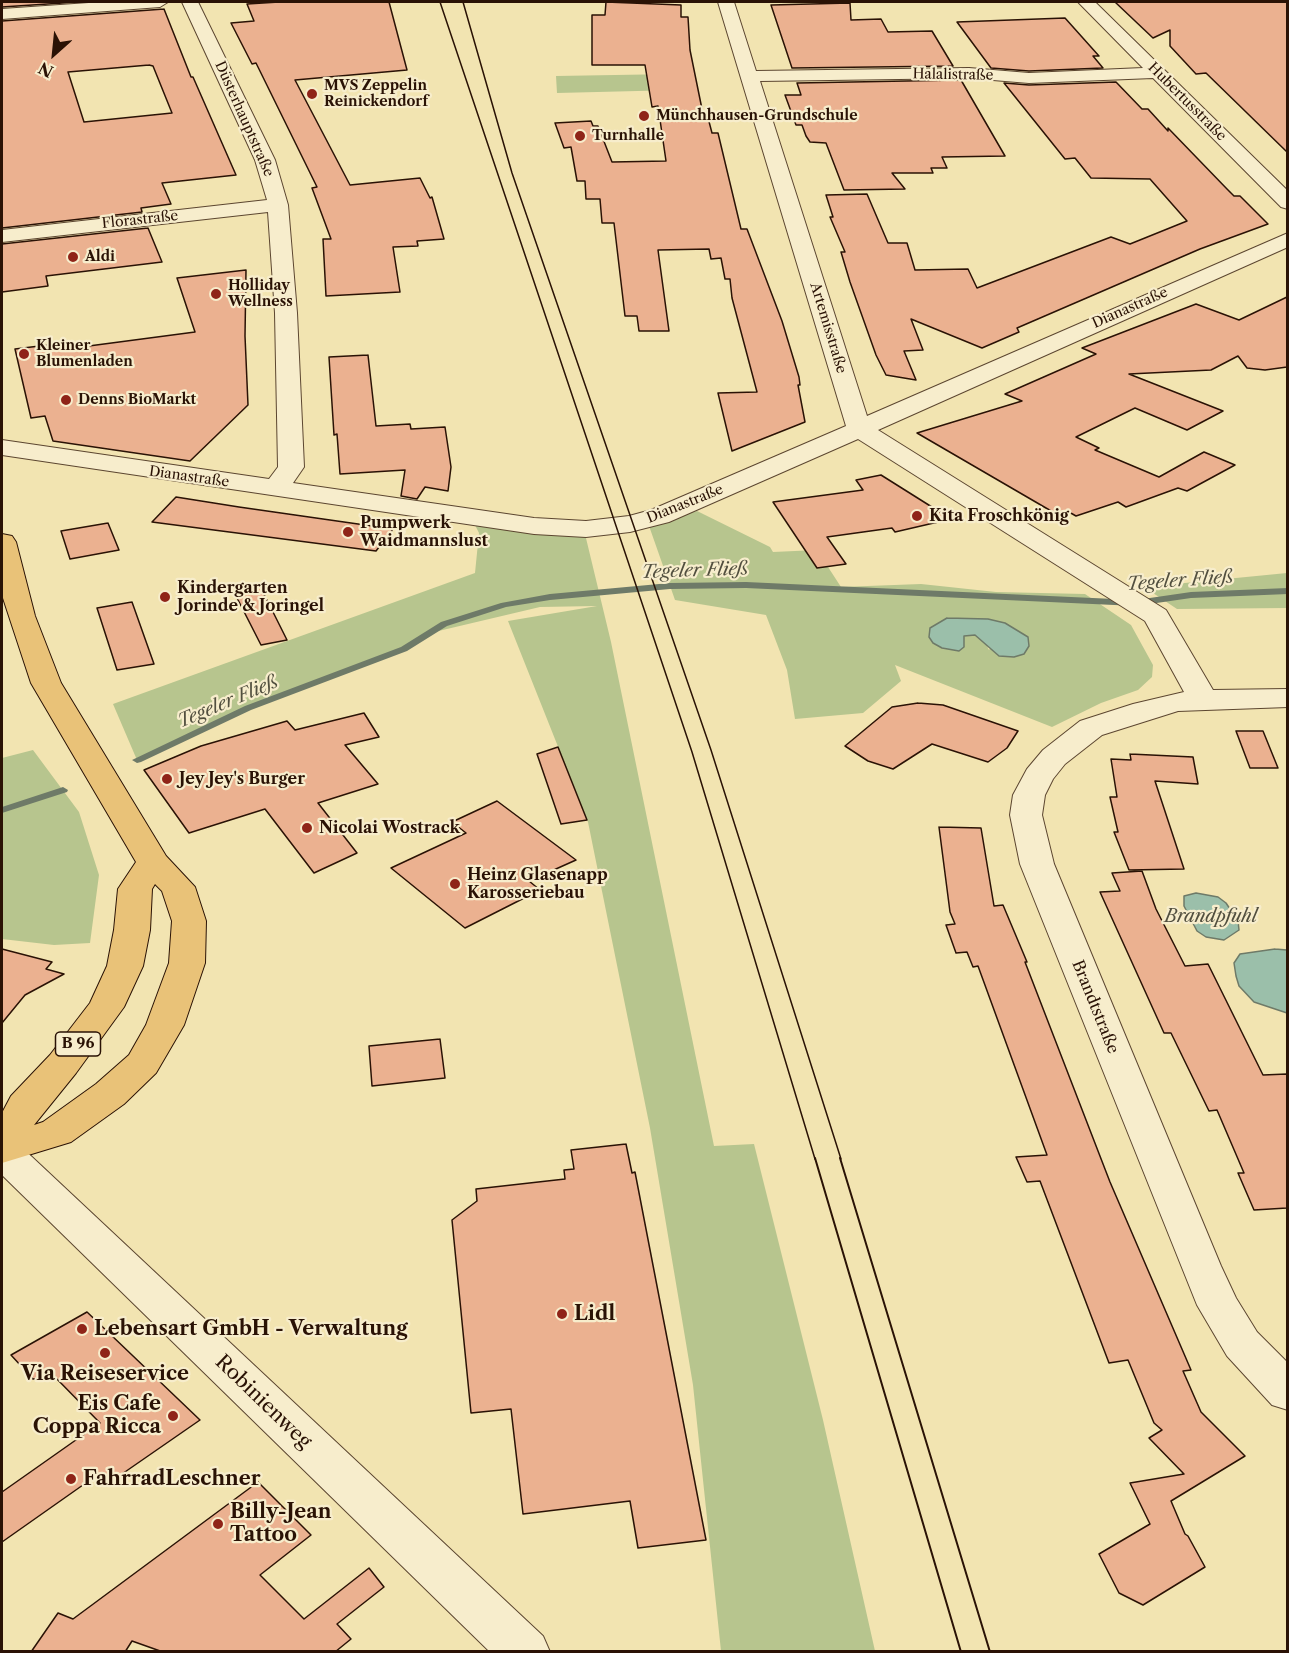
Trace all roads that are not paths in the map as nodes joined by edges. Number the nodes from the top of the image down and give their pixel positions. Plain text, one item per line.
1 (160, 2) edge
2 (190, 2) edge
3 (726, 2) edge
4 (1086, 2) edge
5 (2, 14) edge
6 (1157, 73) junction
7 (749, 76) junction
8 (1287, 203) edge
9 (278, 205) junction
10 (2, 236) edge
11 (1287, 239) edge
12 (859, 429) junction
13 (2, 448) edge
14 (275, 489) junction
15 (2, 542) edge
16 (1287, 698) edge
17 (1203, 699) junction
18 (153, 862) junction
19 (2, 1149) edge
20 (1287, 1392) edge
21 (525, 1652) edge

1 - 5 street
2 - 9 street, Düsterhauptstraße
3 - 7 street, Artemisstraße
4 - 6 street, Hubertusstraße
6 - 7 street, Halalistraße
6 - 8 street, Hubertusstraße
7 - 12 street, Artemisstraße
9 - 10 street, Florastraße
9 - 14 street, Düsterhauptstraße
11 - 12 street, Dianastraße
12 - 14 street, Dianastraße
12 - 17 street
13 - 14 street, Dianastraße
15 - 18 main road
16 - 17 street, Brandtstraße
17 - 20 street, Brandtstraße
18 - 19 main road, B 96
18 - 19 main road
19 - 21 street, Robinienweg

